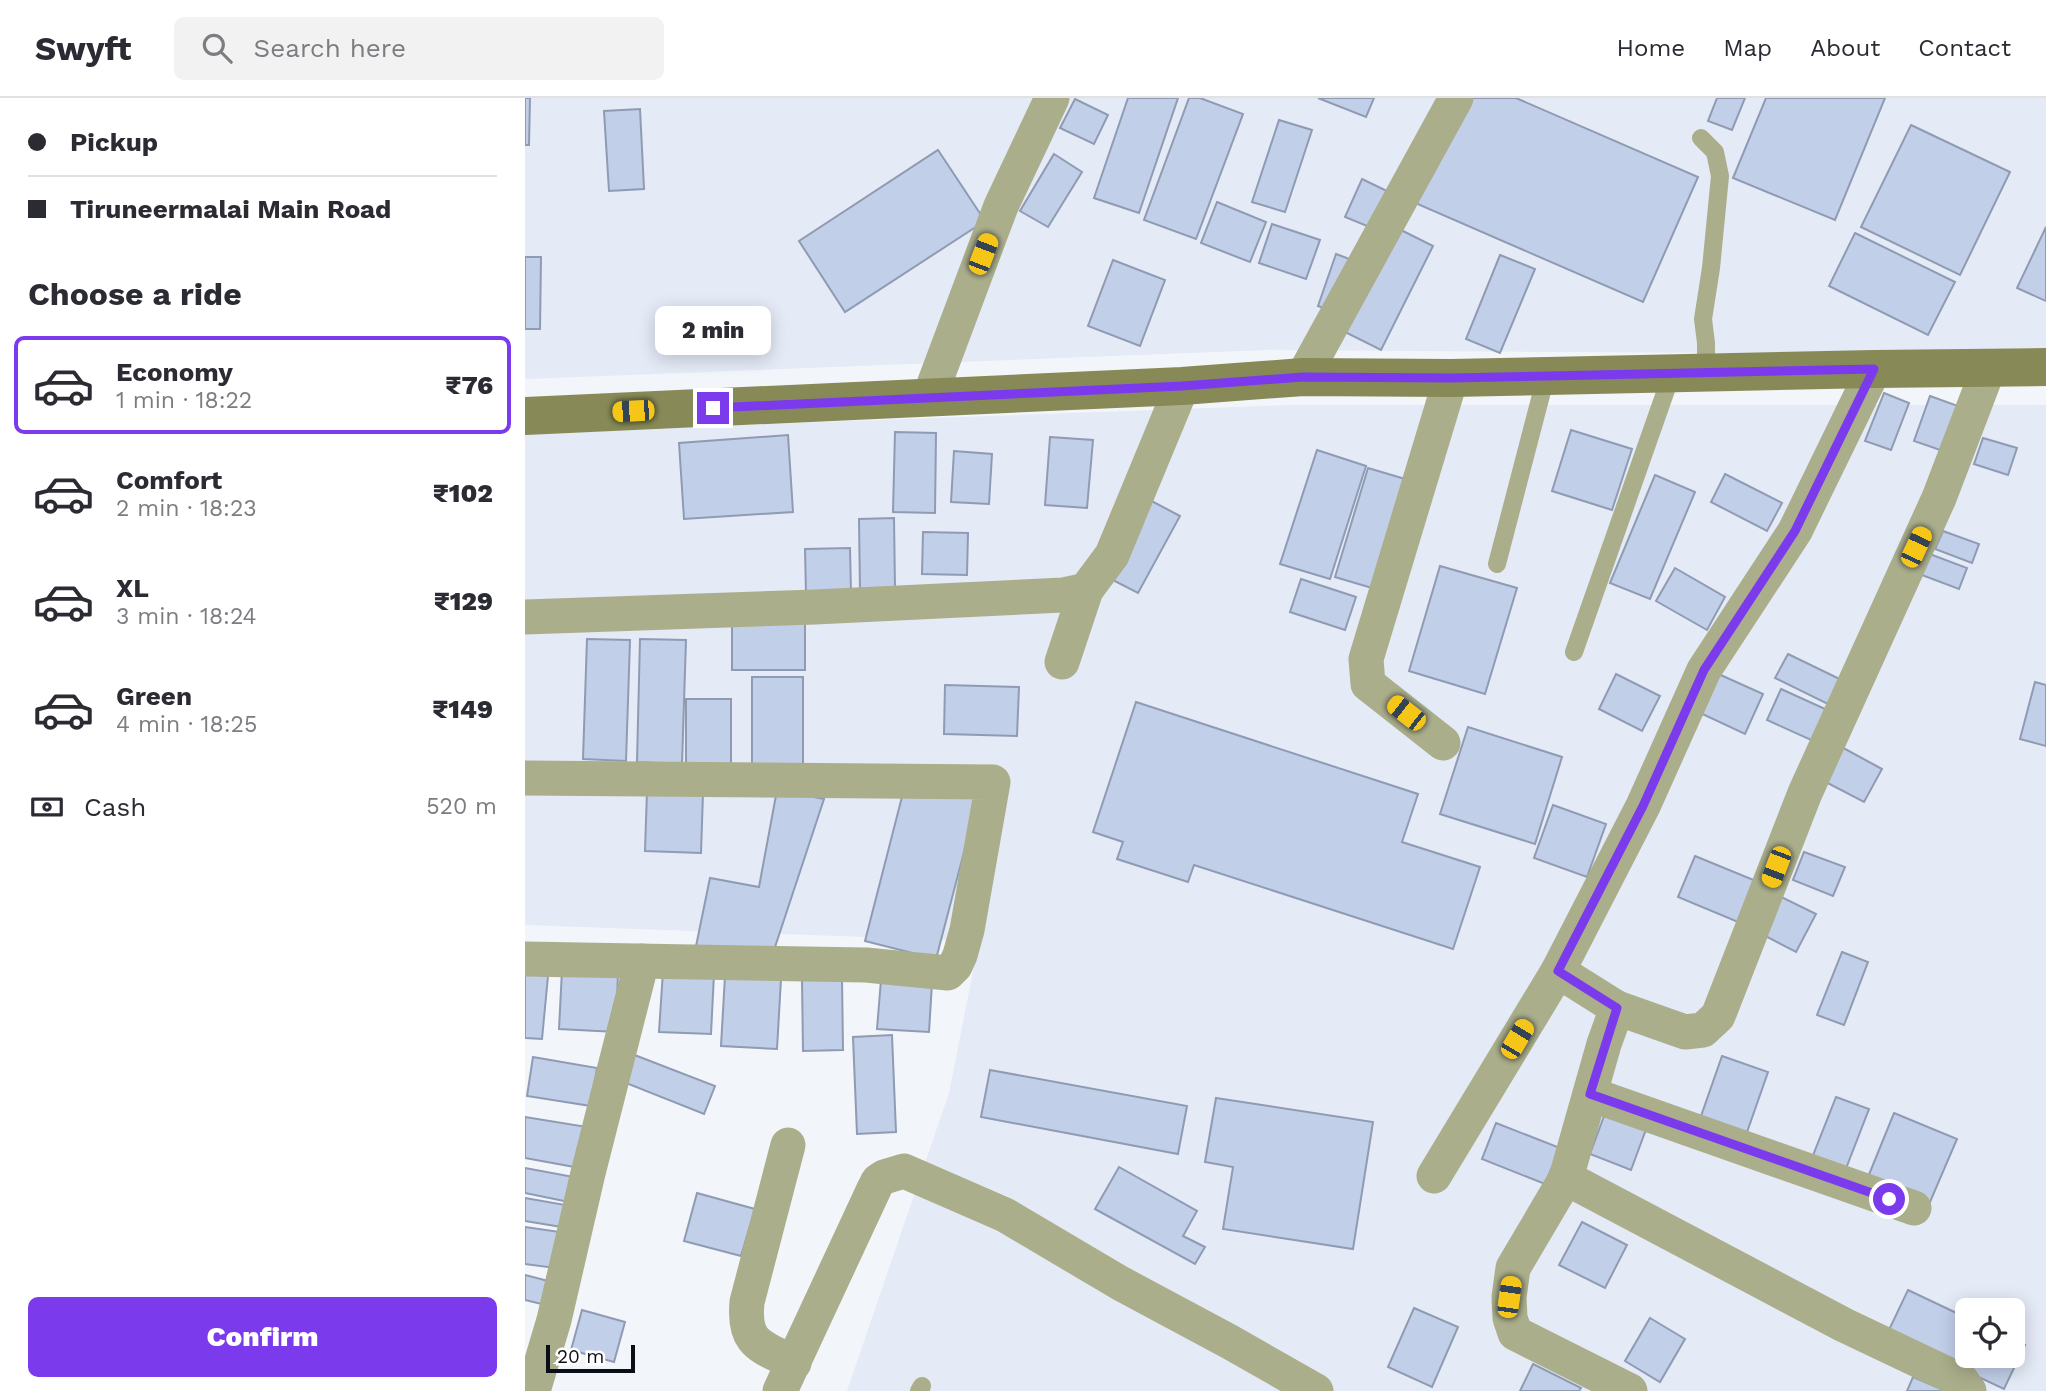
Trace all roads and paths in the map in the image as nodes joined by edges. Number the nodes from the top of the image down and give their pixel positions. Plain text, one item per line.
1 (1052, 98) edge
2 (1456, 98) edge
3 (1701, 138) dead end
4 (1989, 367) junction
5 (2046, 367) edge
6 (1874, 369) junction
7 (1689, 373) junction
8 (1546, 376) junction
9 (1303, 377) junction
10 (1451, 378) junction
11 (1182, 386) junction
12 (929, 398) junction
13 (525, 416) edge
14 (1497, 564) dead end
15 (1086, 590) junction
16 (525, 617) edge
17 (1574, 652) dead end
18 (1062, 662) dead end
19 (1443, 743) dead end
20 (525, 778) edge
21 (525, 959) edge
22 (642, 961) junction
23 (1558, 971) junction
24 (1617, 1008) junction
25 (1590, 1094) junction
26 (788, 1144) dead end
27 (1434, 1176) dead end
28 (1566, 1178) junction
29 (1914, 1208) dead end
30 (787, 1377) edge
31 (533, 1391) edge
32 (1317, 1391) edge
33 (1630, 1391) edge
34 (1969, 1391) edge

1 - 12 street
2 - 9 street
3 - 7 lane
4 - 5 main road
4 - 6 main road
4 - 24 street
6 - 7 main road
6 - 23 street
7 - 8 main road
7 - 17 lane
8 - 10 main road
8 - 14 lane
9 - 10 main road
9 - 11 main road
10 - 19 street
11 - 12 main road
11 - 15 street
12 - 13 main road
15 - 16 street
15 - 18 street
20 - 22 street
21 - 22 street
22 - 31 street
23 - 24 street
23 - 27 street
24 - 25 street
25 - 28 street
25 - 29 street
26 - 30 street
28 - 33 street
28 - 34 street
30 - 32 street

